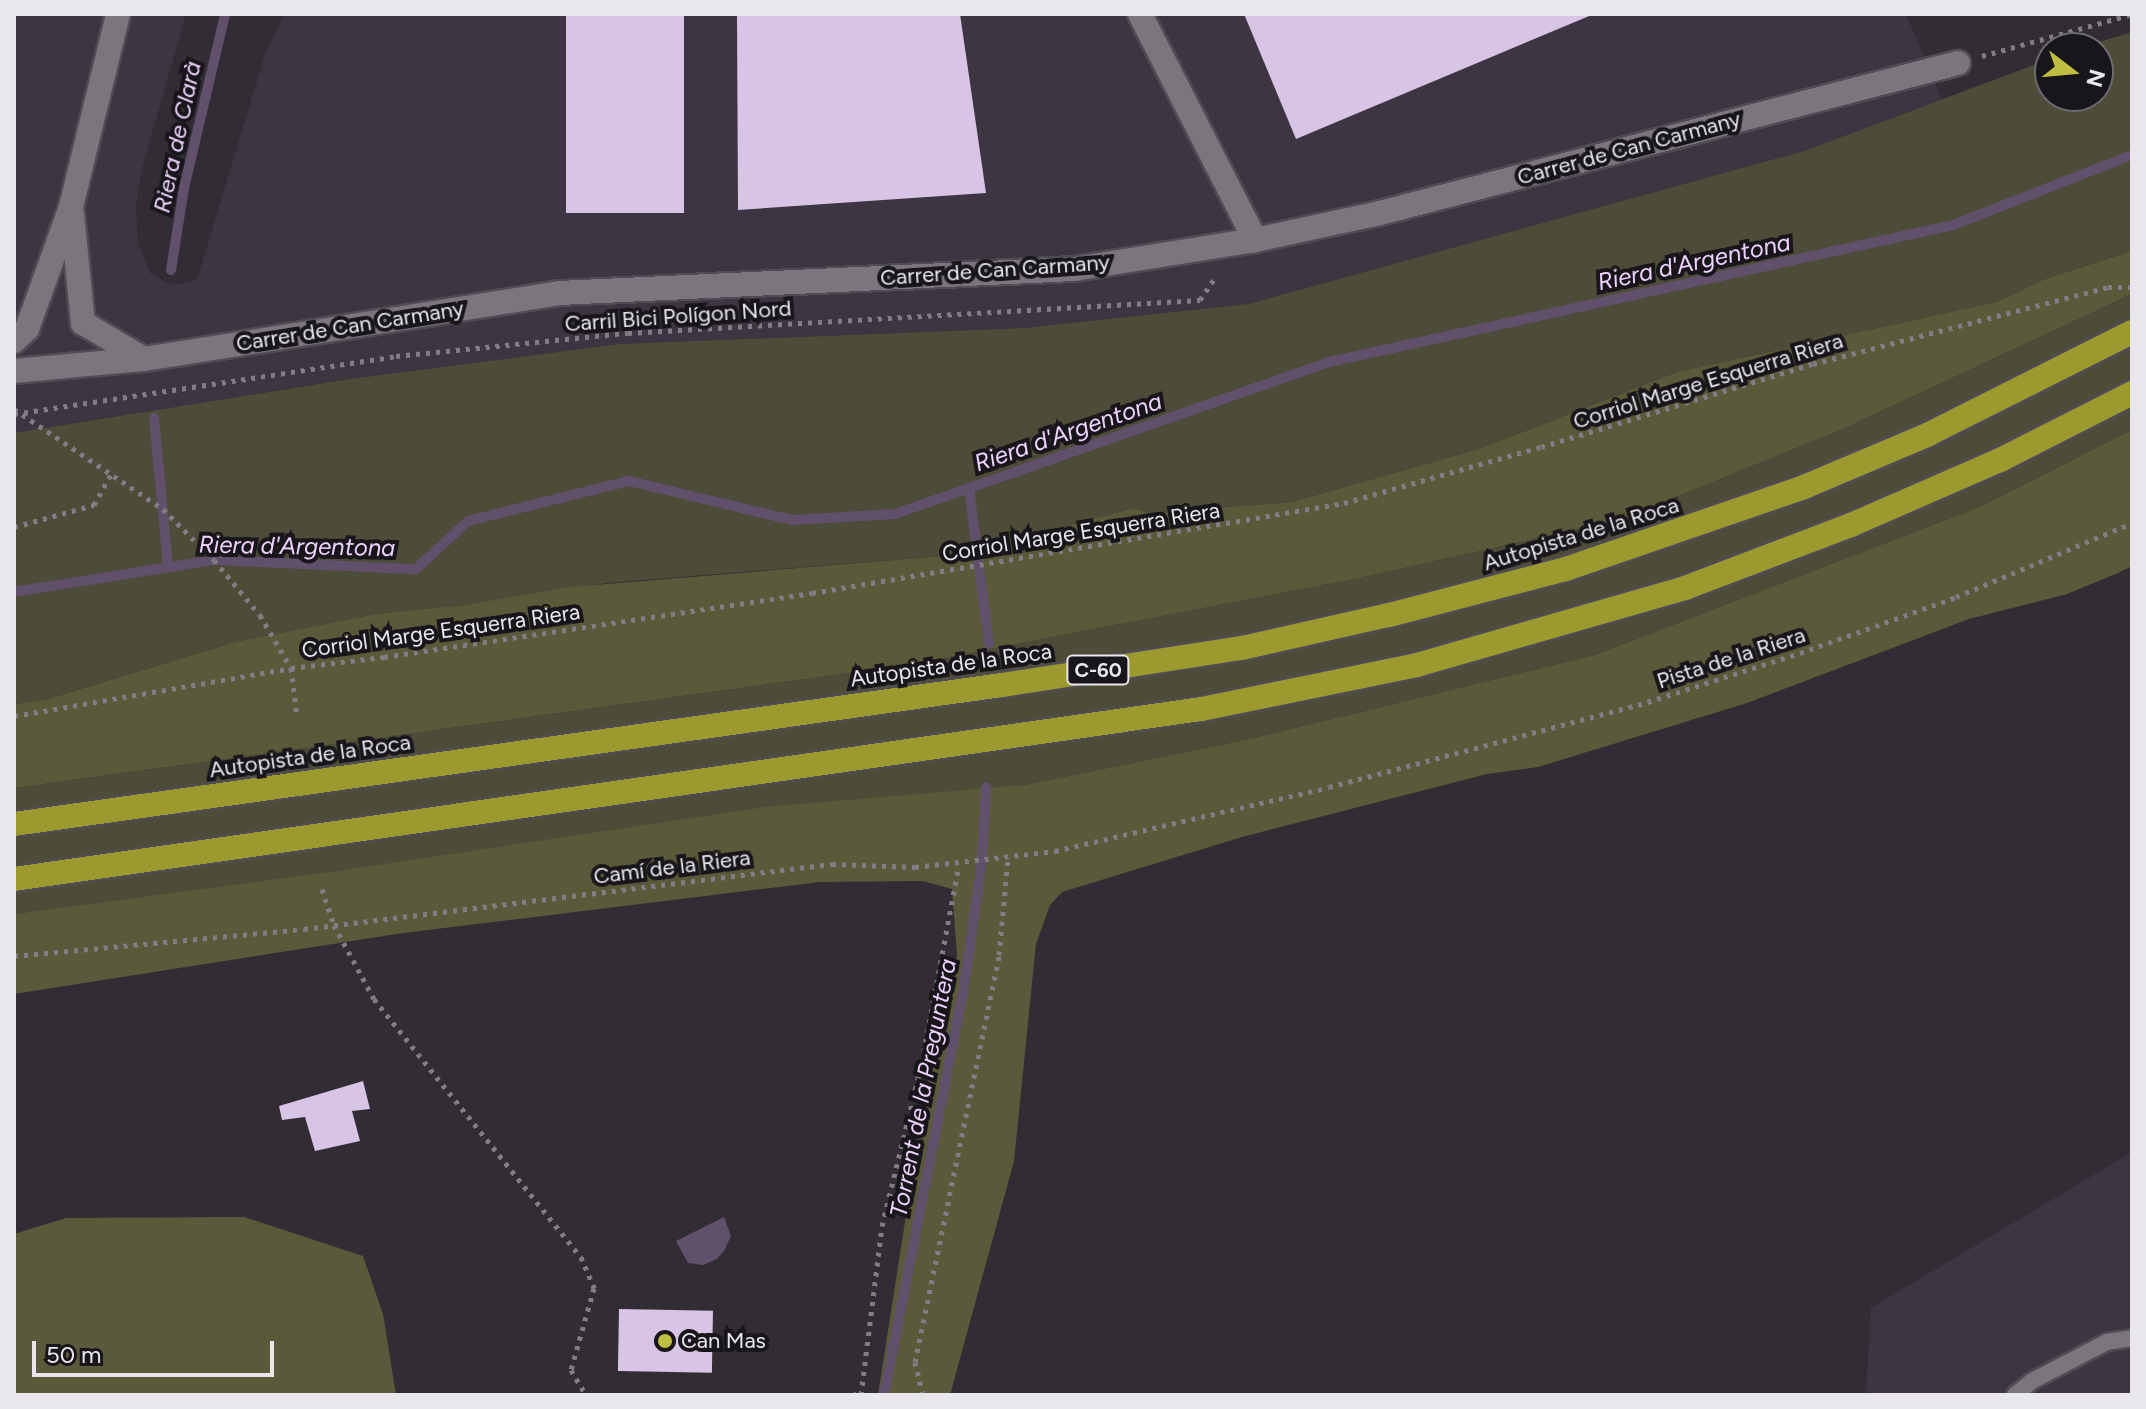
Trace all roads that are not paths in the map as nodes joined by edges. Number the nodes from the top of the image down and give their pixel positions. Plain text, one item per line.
1 (118, 14) edge
2 (1140, 14) edge
3 (1958, 63) road end
4 (71, 207) junction
5 (1255, 240) junction
6 (2132, 332) edge
7 (14, 341) edge
8 (144, 359) junction
9 (14, 371) edge
10 (2132, 393) edge
11 (14, 824) edge
12 (14, 879) edge
13 (2132, 1338) edge
14 (2015, 1395) edge

1 - 4 street
2 - 5 street
3 - 5 street, Carrer de Can Carmany
4 - 7 street
4 - 8 street
5 - 8 street, Carrer de Can Carmany
6 - 11 highway, Autopista de la Roca / C-60
8 - 9 street, Carrer de Can Carmany
10 - 12 highway, C-60
13 - 14 lane

